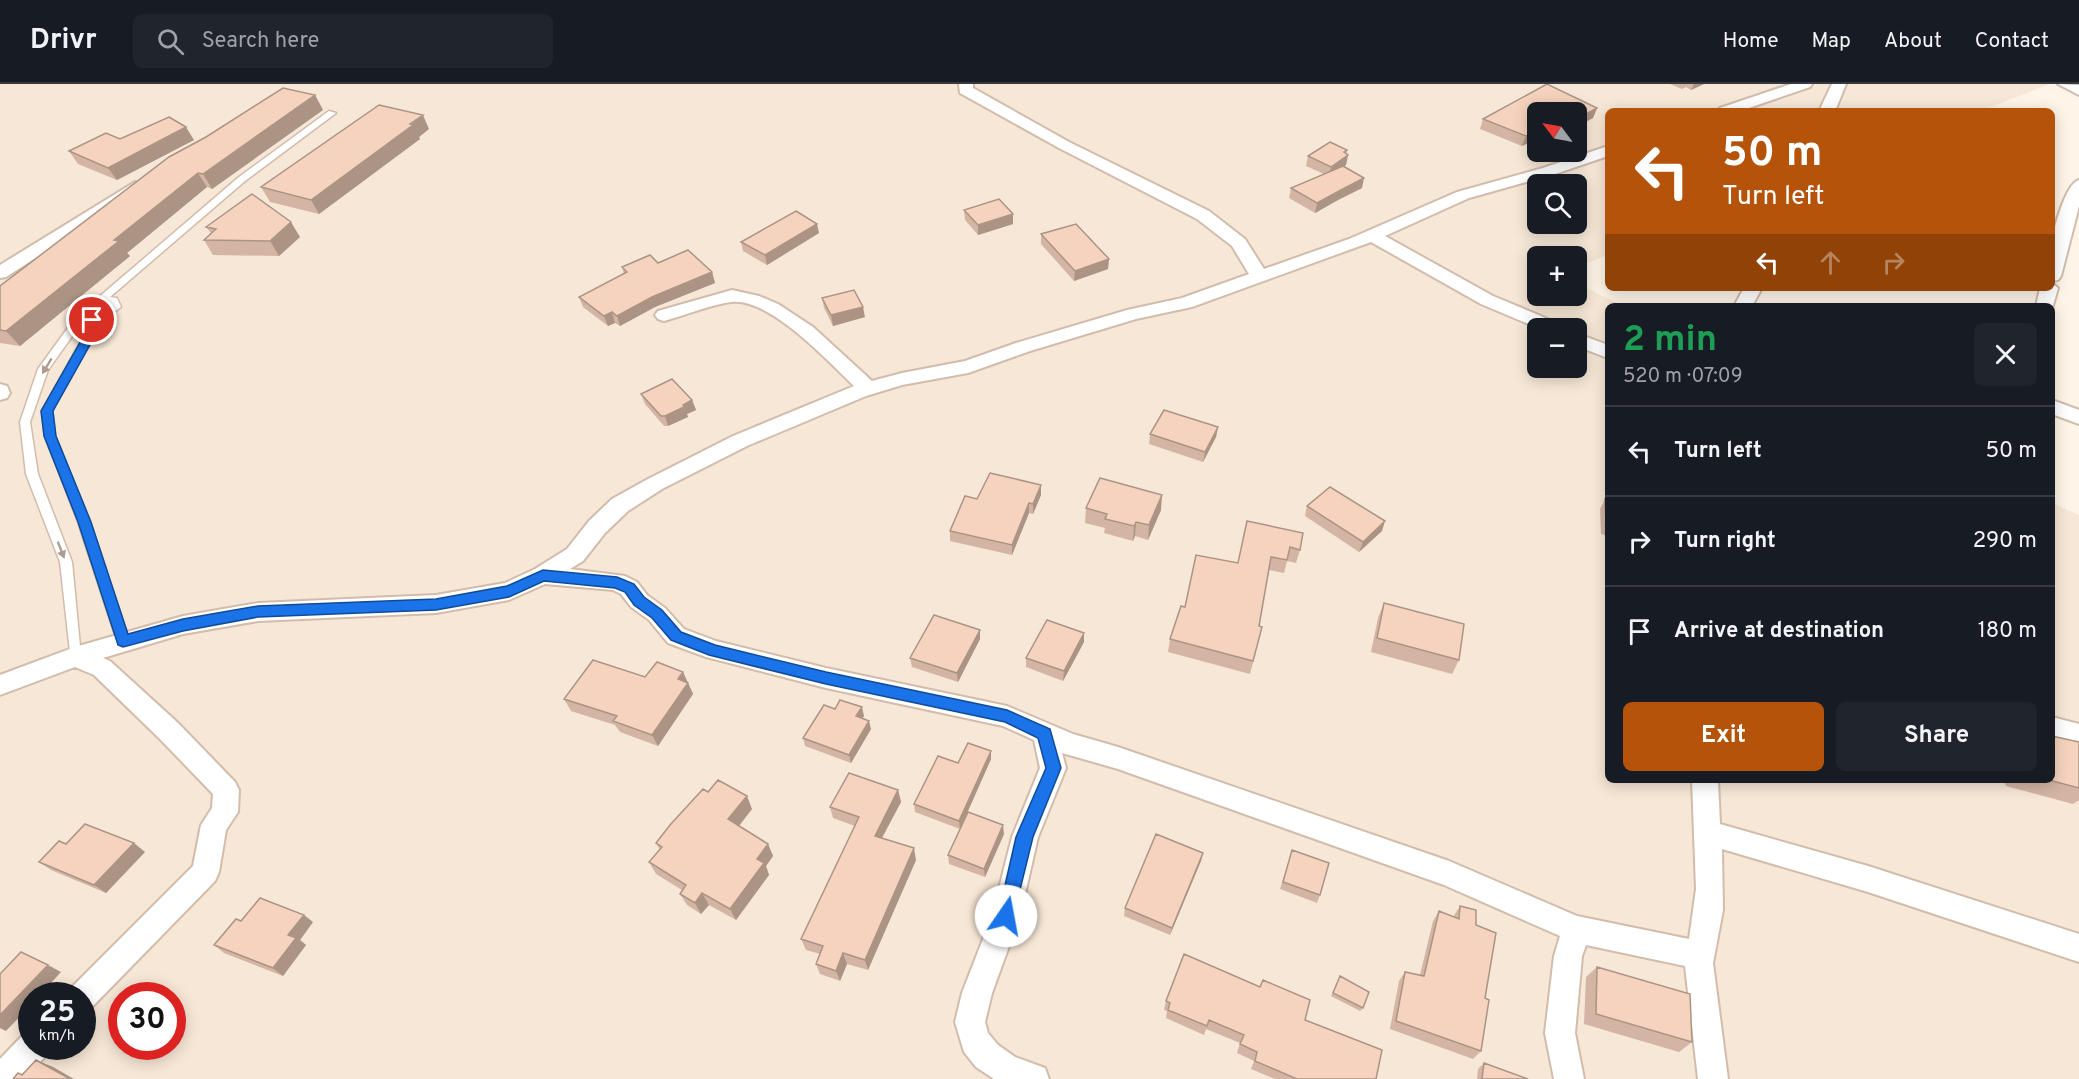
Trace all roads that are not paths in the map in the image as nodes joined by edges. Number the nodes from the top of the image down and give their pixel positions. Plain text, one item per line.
1 (966, 84) edge
2 (1805, 84) edge
3 (1839, 84) edge
4 (2065, 84) edge
5 (2079, 91) edge
6 (1734, 108) edge
7 (1828, 108) edge
8 (332, 113) dead end
9 (1605, 152) edge
10 (151, 178) edge
11 (2079, 185) edge
12 (1370, 235) junction
13 (2055, 264) edge
14 (0, 273) edge
15 (1258, 276) junction
16 (102, 299) junction
17 (664, 315) dead end
18 (80, 318) junction
19 (99, 318) junction
20 (1529, 318) edge
21 (1587, 343) edge
22 (1605, 351) edge
23 (869, 389) junction
24 (2055, 408) edge
25 (2079, 417) edge
26 (543, 575) junction
27 (123, 641) junction
28 (75, 657) junction
29 (102, 668) junction
30 (0, 685) edge
31 (2055, 729) edge
32 (1045, 734) junction
33 (2079, 735) edge
34 (1090, 750) junction
35 (1053, 768) junction
36 (1705, 783) edge
37 (1708, 833) junction
38 (1576, 929) junction
39 (2079, 948) edge
40 (1701, 955) junction
41 (96, 983) edge
42 (20, 1060) edge
43 (2, 1079) edge
44 (1034, 1079) edge
45 (1569, 1079) edge
46 (1713, 1079) edge

1 - 15 street
2 - 6 street
3 - 7 street
4 - 5 street
8 - 16 lane
9 - 12 street
10 - 14 street
11 - 13 street
12 - 15 street
12 - 20 street
15 - 23 street
16 - 18 lane
16 - 19 lane
17 - 23 street
18 - 19 lane
18 -> 28 lane
19 - 27 lane
21 - 22 street
23 - 26 street
24 - 25 street
26 - 27 street
26 - 32 street
27 - 28 street
27 - 29 street
28 - 29 street
28 - 30 street
29 - 41 street
31 - 33 street
32 - 34 street
32 - 35 street
34 - 35 street
34 - 38 street
35 - 44 street
36 - 37 street
37 - 39 street
37 - 40 street
38 - 40 street
38 - 45 street
40 - 46 street
42 - 43 street

